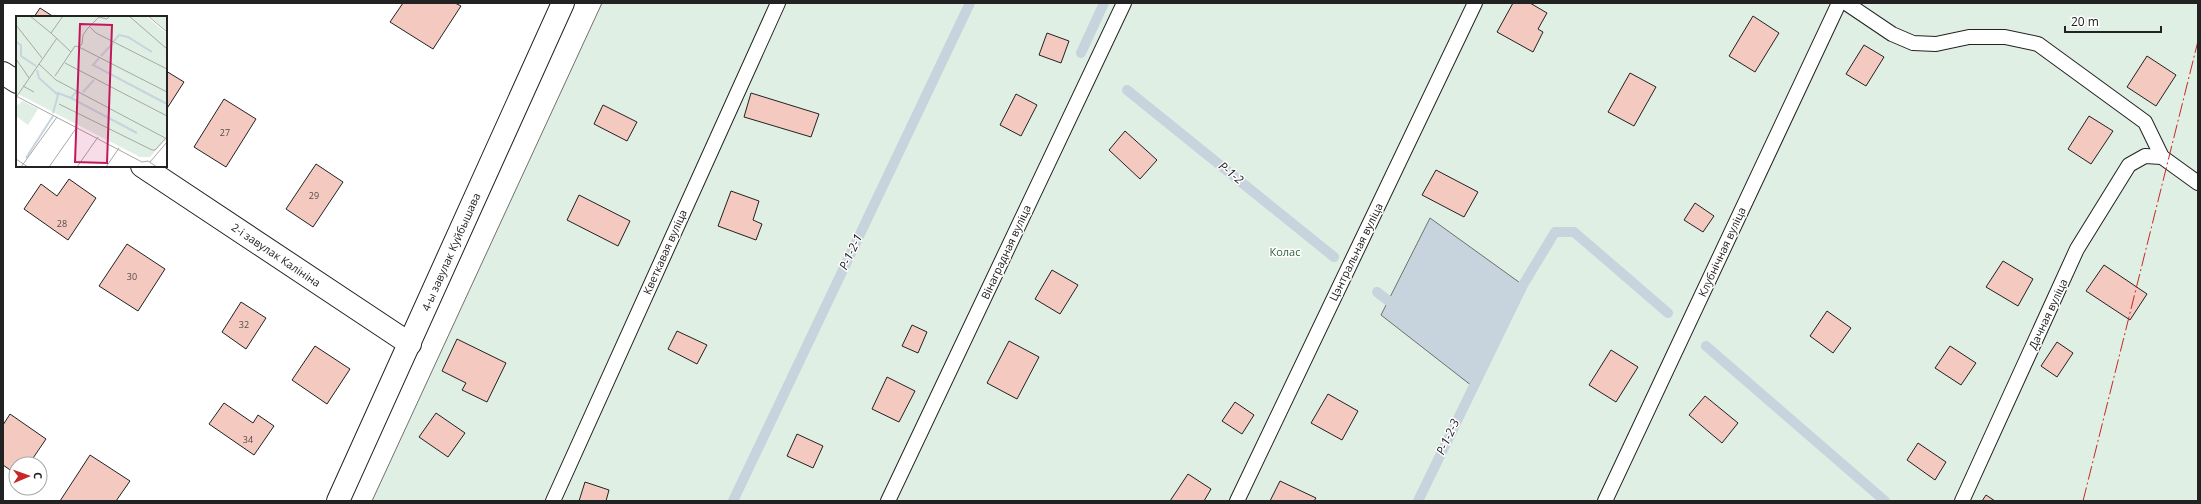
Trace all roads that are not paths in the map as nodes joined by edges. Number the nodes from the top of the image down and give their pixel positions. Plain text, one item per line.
1 (562, 3) edge
2 (778, 3) edge
3 (1124, 3) edge
4 (1475, 3) edge
5 (1839, 3) edge
6 (1846, 3) edge
7 (3, 73) edge
8 (16, 81) edge
9 (2162, 157) junction
10 (144, 167) edge
11 (2198, 183) edge
12 (410, 344) junction
13 (338, 501) edge
14 (553, 501) edge
15 (888, 501) edge
16 (1237, 501) edge
17 (1605, 501) edge
18 (1962, 501) edge

1 - 12 street, 4-ы завулак Куйбышава
2 - 14 lane, Кветкавая вуліца
3 - 15 lane, Вінаградная вуліца
4 - 16 lane, Цэнтральная вуліца
5 - 17 lane, Клубнічная вуліца
6 - 9 lane
7 - 8 street
9 - 11 lane
9 - 18 lane, Дачная вуліца
10 - 12 street, 2-і завулак Калініна
12 - 13 street, 4-ы завулак Куйбышава

